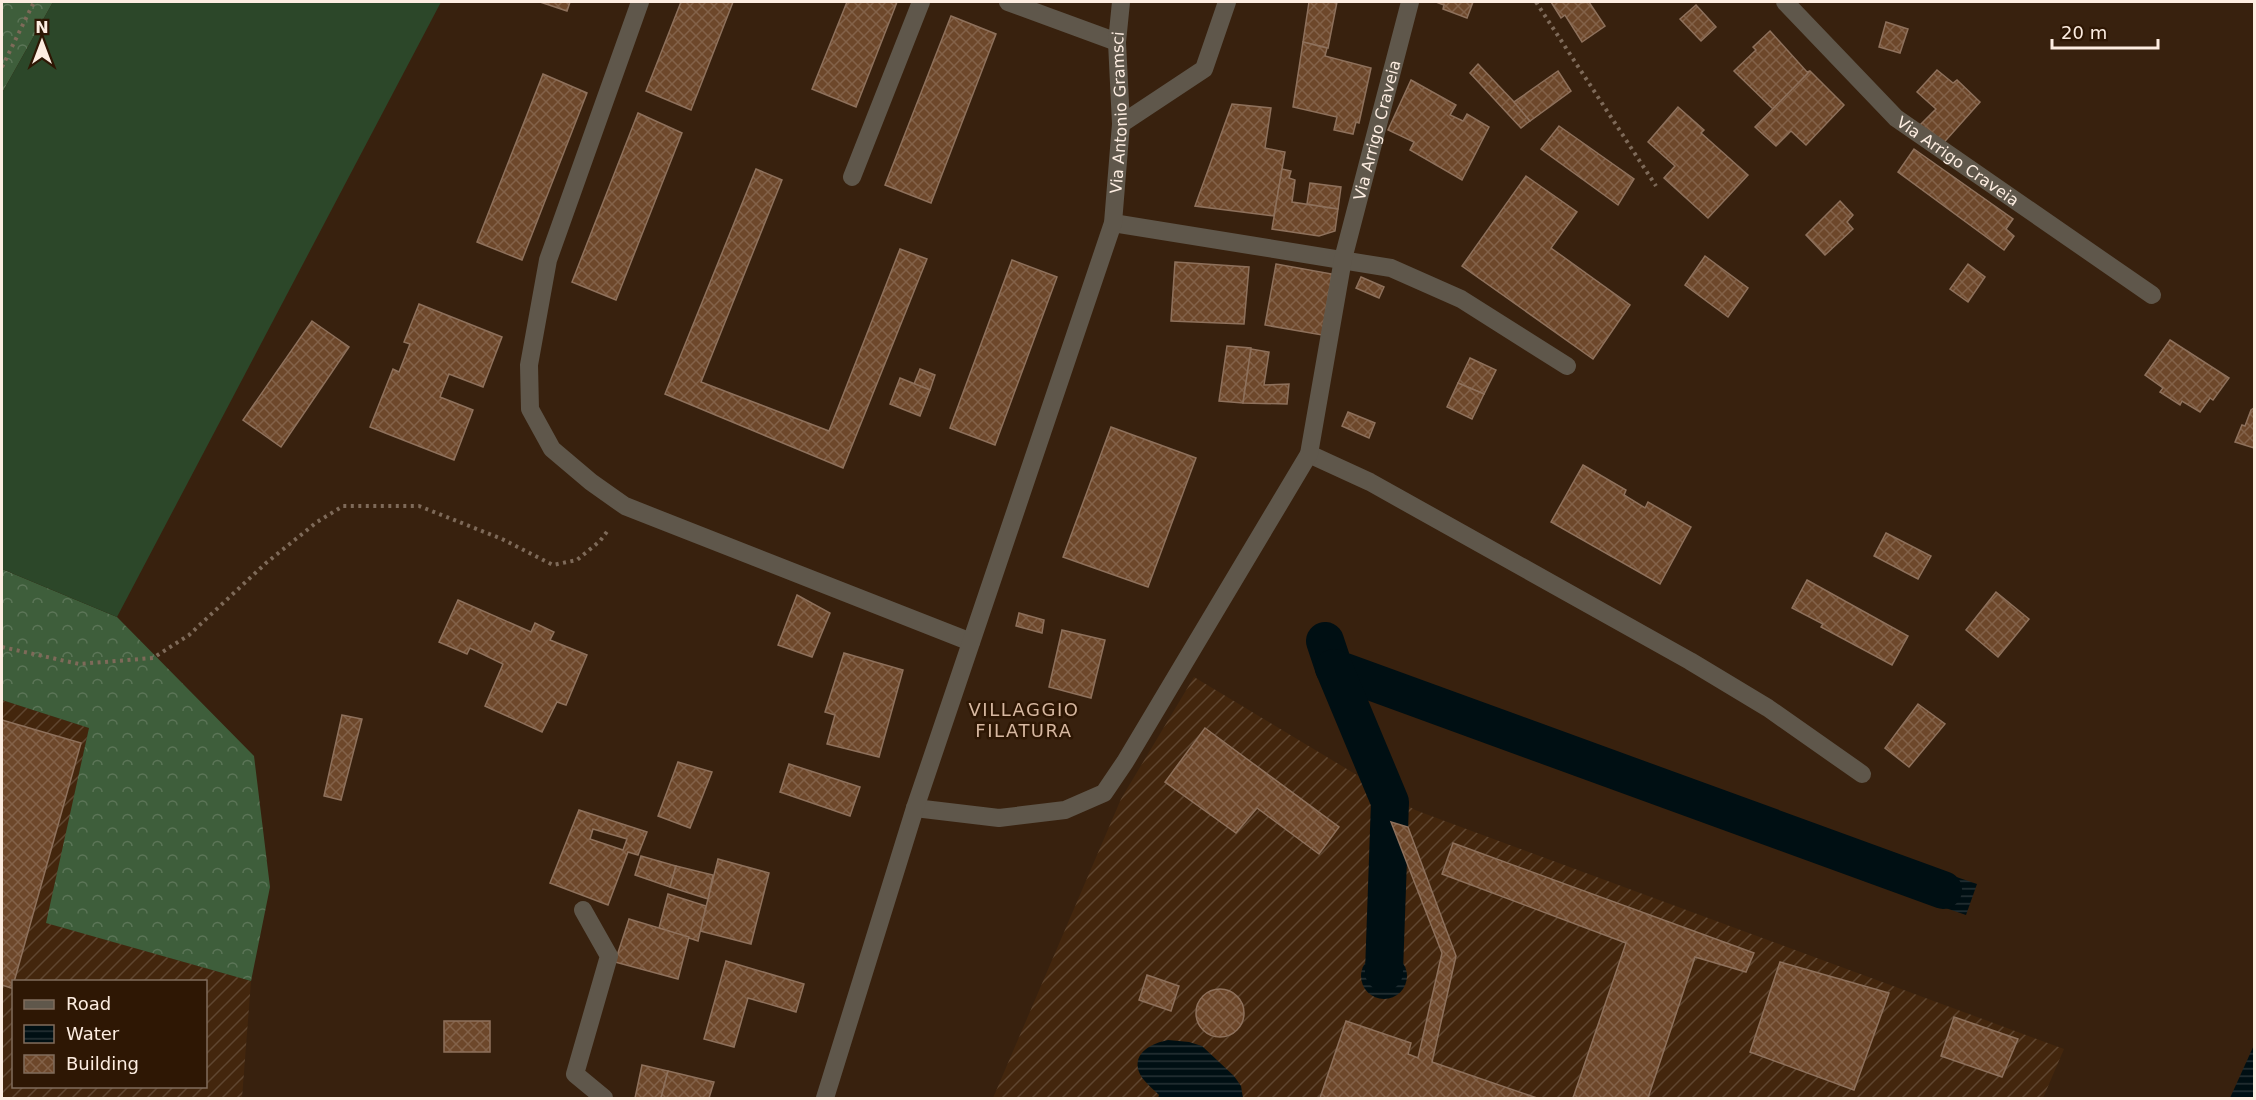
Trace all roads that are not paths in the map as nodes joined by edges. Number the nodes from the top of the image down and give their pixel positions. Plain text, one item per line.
1 (640, 2) edge
2 (921, 2) edge
3 (1008, 2) edge
4 (1121, 2) edge
5 (1227, 2) edge
6 (1410, 2) edge
7 (1785, 2) edge
8 (1117, 42) junction
9 (1121, 124) junction
10 (852, 177) dead end
11 (1113, 224) junction
12 (1343, 259) junction
13 (2152, 295) dead end
14 (1567, 366) dead end
15 (1309, 454) junction
16 (971, 642) junction
17 (1862, 774) dead end
18 (915, 808) junction
19 (583, 910) dead end
20 (604, 1098) edge
21 (825, 1098) edge

1 - 16 street
2 - 10 street
3 - 8 street
4 - 8 street, Via Antonio Gramsci
5 - 9 street
6 - 12 street, Via Arrigo Craveia
7 - 13 street, Via Arrigo Craveia
8 - 9 street, Via Antonio Gramsci
9 - 11 street, Via Antonio Gramsci
11 - 12 street
11 - 16 street, Via Antonio Gramsci
12 - 14 street
12 - 15 street, Via Arrigo Craveia
15 - 17 street
15 - 18 street
16 - 18 street, Via Antonio Gramsci
18 - 21 street, Via Antonio Gramsci
19 - 20 street

